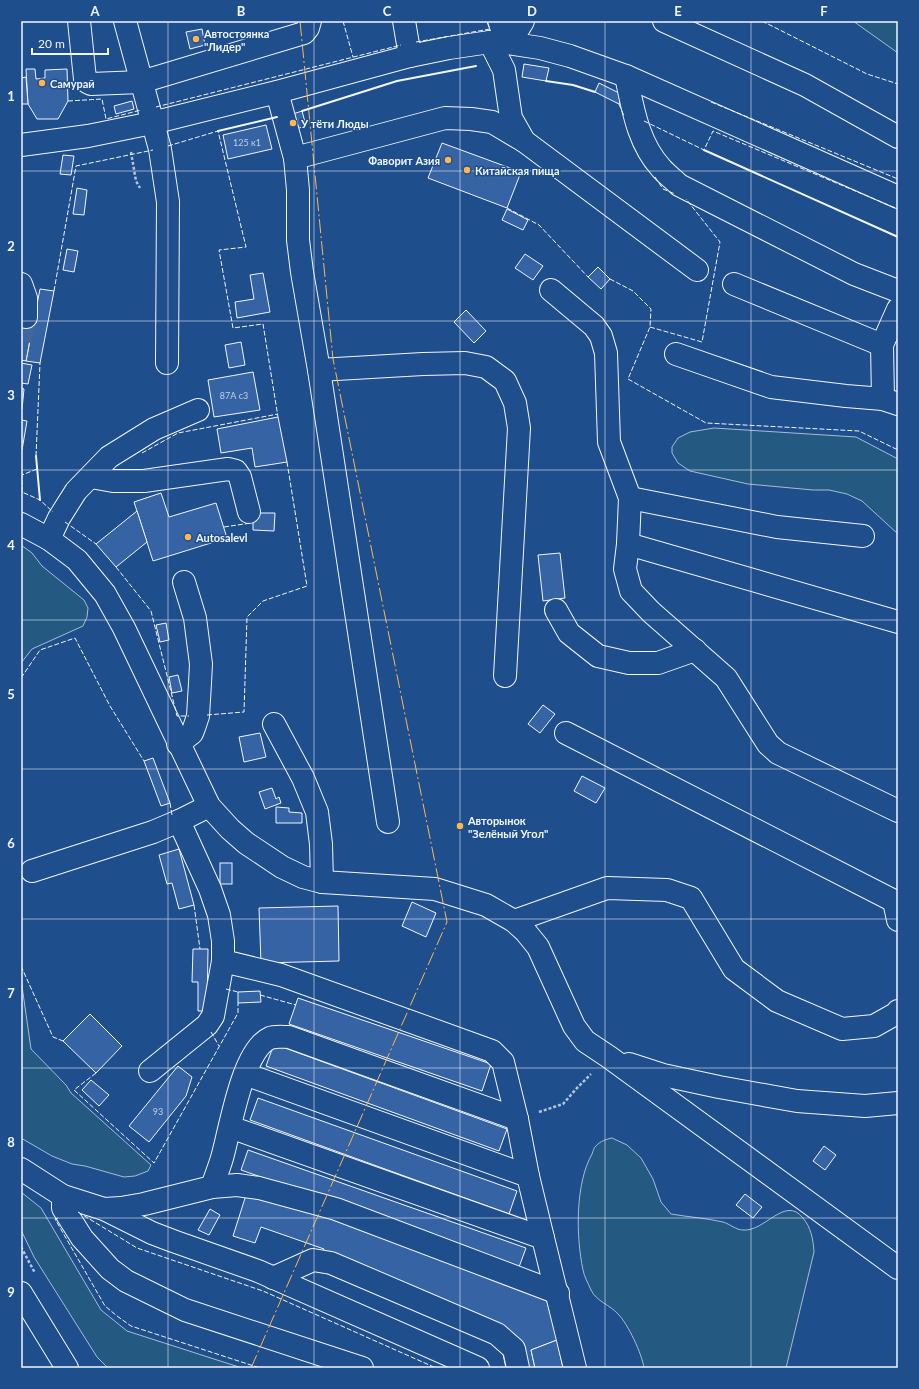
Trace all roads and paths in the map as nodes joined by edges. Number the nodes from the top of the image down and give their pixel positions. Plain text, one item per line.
1 (79, 21) edge
2 (125, 21) edge
3 (310, 21) edge
4 (404, 21) edge
5 (499, 21) edge
6 (523, 21) edge
7 (664, 21) edge
8 (499, 42) junction
9 (410, 56) junction
10 (626, 76) junction
11 (141, 82) junction
12 (277, 92) junction
13 (152, 123) junction
14 (898, 137) edge
15 (524, 141) junction
16 (21, 145) edge
17 (295, 158) junction
18 (898, 197) edge
19 (697, 270) dead end
20 (21, 284) edge
21 (734, 284) dead end
22 (551, 290) dead end
23 (898, 291) edge
24 (898, 309) edge
25 (26, 317) tunnel mouth
26 (882, 345) junction
27 (676, 354) dead end
28 (167, 362) dead end
29 (319, 370) junction
30 (891, 401) edge
31 (198, 410) dead end
32 (92, 476) junction
33 (630, 498) junction
34 (249, 512) dead end
35 (21, 524) edge
36 (863, 536) dead end
37 (49, 539) junction
38 (628, 544) junction
39 (184, 582) dead end
40 (556, 610) dead end
41 (898, 622) edge
42 (695, 650) junction
43 (504, 676) dead end
44 (274, 724) dead end
45 (566, 733) dead end
46 (178, 744) junction
47 (208, 806) junction
48 (898, 811) edge
49 (179, 821) junction
50 (388, 822) dead end
51 (32, 871) dead end
52 (322, 882) junction
53 (897, 907) edge
54 (514, 921) junction
55 (223, 960) junction
56 (898, 1011) edge
57 (609, 1057) junction
58 (150, 1071) dead end
59 (245, 1074) junction
60 (898, 1103) edge
61 (517, 1119) junction
62 (230, 1127) junction
63 (21, 1169) edge
64 (528, 1176) junction
65 (212, 1187) junction
66 (62, 1196) junction
67 (104, 1209) junction
68 (543, 1238) junction
69 (898, 1268) edge
70 (273, 1278) junction
71 (21, 1293) edge
72 (558, 1293) junction
73 (67, 1368) edge
74 (362, 1368) edge
75 (478, 1368) edge
76 (518, 1368) edge
77 (575, 1368) edge

1 - 11 street
2 - 11 street
3 - 11 street
4 - 9 street
5 - 8 street
6 - 8 street
7 - 14 street
8 - 9 street
8 - 10 street
8 - 15 street
9 - 12 street
10 - 18 street
10 - 23 street
11 - 13 street
12 - 13 street
12 - 17 street
13 - 16 street
13 - 28 street
15 - 17 street
15 - 19 street
17 - 29 street
20 - 25 street
21 - 26 street
22 - 33 street
24 - 26 street
26 - 30 street
27 - 30 street
29 - 43 street
29 - 50 street
31 - 32 street
32 - 34 street
32 - 37 street
33 - 36 street
33 - 38 street
35 - 37 street
37 - 46 street
38 - 41 street
38 - 42 street
39 - 46 street
40 - 42 street
42 - 48 street
44 - 52 street
45 - 53 street
46 - 47 street
47 - 49 street
47 - 52 street
49 - 51 street
49 - 55 street
52 - 54 street
54 - 56 street
54 - 57 street
55 - 58 street
55 - 61 street
57 - 60 street
57 - 61 path
57 - 69 street
59 - 61 street
59 - 62 street
59 - 64 street
61 - 64 street
62 - 65 street
62 - 68 street
63 - 66 street
64 - 68 street
65 - 67 street
65 - 72 street
66 - 67 street
66 - 74 street
67 - 70 street
68 - 72 street
70 - 75 street
70 - 76 street
71 - 73 street
72 - 77 street

